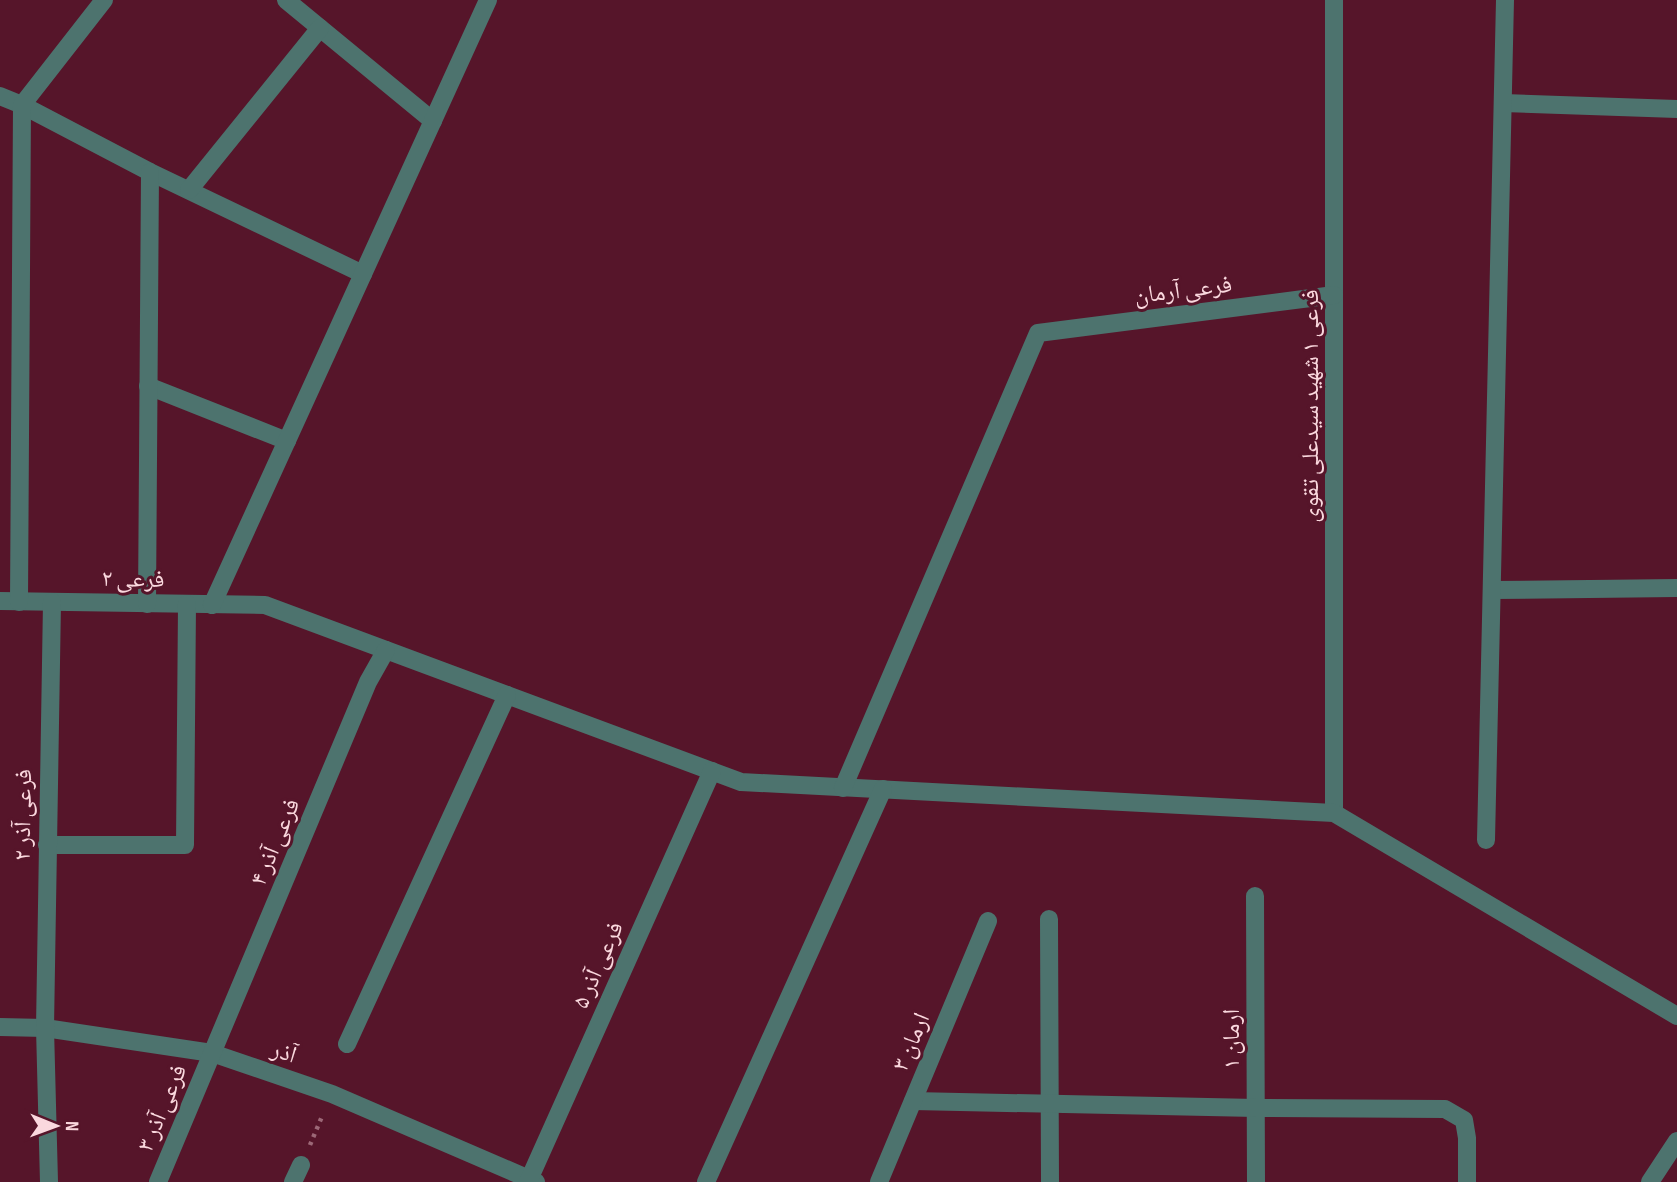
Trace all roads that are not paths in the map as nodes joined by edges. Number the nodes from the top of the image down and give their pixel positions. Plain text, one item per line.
1 (104, 0) edge
2 (286, 0) edge
3 (488, 0) edge
4 (1334, 0) edge
5 (1505, 0) edge
6 (320, 28) junction
7 (0, 96) edge
8 (1503, 103) junction
9 (22, 105) junction
10 (1677, 109) edge
11 (433, 121) junction
12 (150, 172) junction
13 (189, 190) junction
14 (363, 274) junction
15 (1334, 295) junction
16 (148, 386) junction
17 (287, 441) junction
18 (1677, 588) edge
19 (1492, 590) junction
20 (0, 601) edge
21 (19, 601) junction
22 (52, 602) junction
23 (147, 604) junction
24 (187, 604) junction
25 (212, 604) junction
26 (386, 650) junction
27 (507, 695) junction
28 (712, 771) junction
29 (843, 788) junction
30 (883, 789) junction
31 (1334, 813) junction
32 (1486, 840) dead end
33 (47, 845) junction
34 (1255, 896) dead end
35 (1049, 919) dead end
36 (988, 921) dead end
37 (1677, 1016) edge
38 (0, 1027) edge
39 (45, 1028) junction
40 (347, 1044) dead end
41 (212, 1054) junction
42 (913, 1101) junction
43 (1050, 1104) junction
44 (1256, 1108) junction
45 (1677, 1141) edge
46 (301, 1164) road end
47 (532, 1181) edge
48 (49, 1182) edge
49 (158, 1182) edge
50 (293, 1182) edge
51 (706, 1182) edge
52 (880, 1182) edge
53 (1050, 1182) edge
54 (1256, 1182) edge
55 (1466, 1182) edge
56 (1650, 1182) edge

1 - 9 street
2 - 6 street
3 - 11 street
4 - 15 street, فرعی ۱ شهید سیدعلی تقوی
5 - 8 street
6 - 11 street
6 - 13 street
7 - 9 street
8 - 10 street
8 - 19 street
9 - 12 street
9 - 21 street
11 - 14 street
12 - 13 street
12 - 16 street
13 - 14 street
14 - 17 street
15 - 29 street, فرعی آرمان
15 - 31 street, فرعی ۱ شهید سیدعلی تقوی
16 - 17 street
16 - 23 street
17 - 25 street
18 - 19 street
19 - 32 street
20 - 21 street, فرعی ۲
21 - 22 street, فرعی ۲
22 - 23 street, فرعی ۲
22 - 33 street, فرعی آذر ۲
23 - 24 street, فرعی ۲
24 - 25 street, فرعی ۲
24 - 33 street
25 - 26 street, فرعی ۲
26 - 27 street, فرعی ۲
26 - 41 street, فرعی آذر ۴
27 - 28 street, فرعی ۲
27 - 40 street
28 - 29 street, فرعی ۲
28 - 47 street, فرعی آذر ۵
29 - 30 street, فرعی ۲
30 - 31 street, فرعی ۲
30 - 51 street
31 - 37 street
33 - 39 street, فرعی آذر ۲
34 - 44 street, ارمان ۱
35 - 43 street
36 - 42 street, ارمان ۳
38 - 39 street, آذر
39 - 41 street, آذر
39 - 48 street, فرعی آذر ۲
41 - 47 street, آذر
41 - 49 street, فرعی آذر ۳
42 - 43 street
42 - 52 street, ارمان ۳
43 - 44 street
43 - 53 street
44 - 54 street, ارمان ۱
44 - 55 street
45 - 56 street
46 - 50 street

